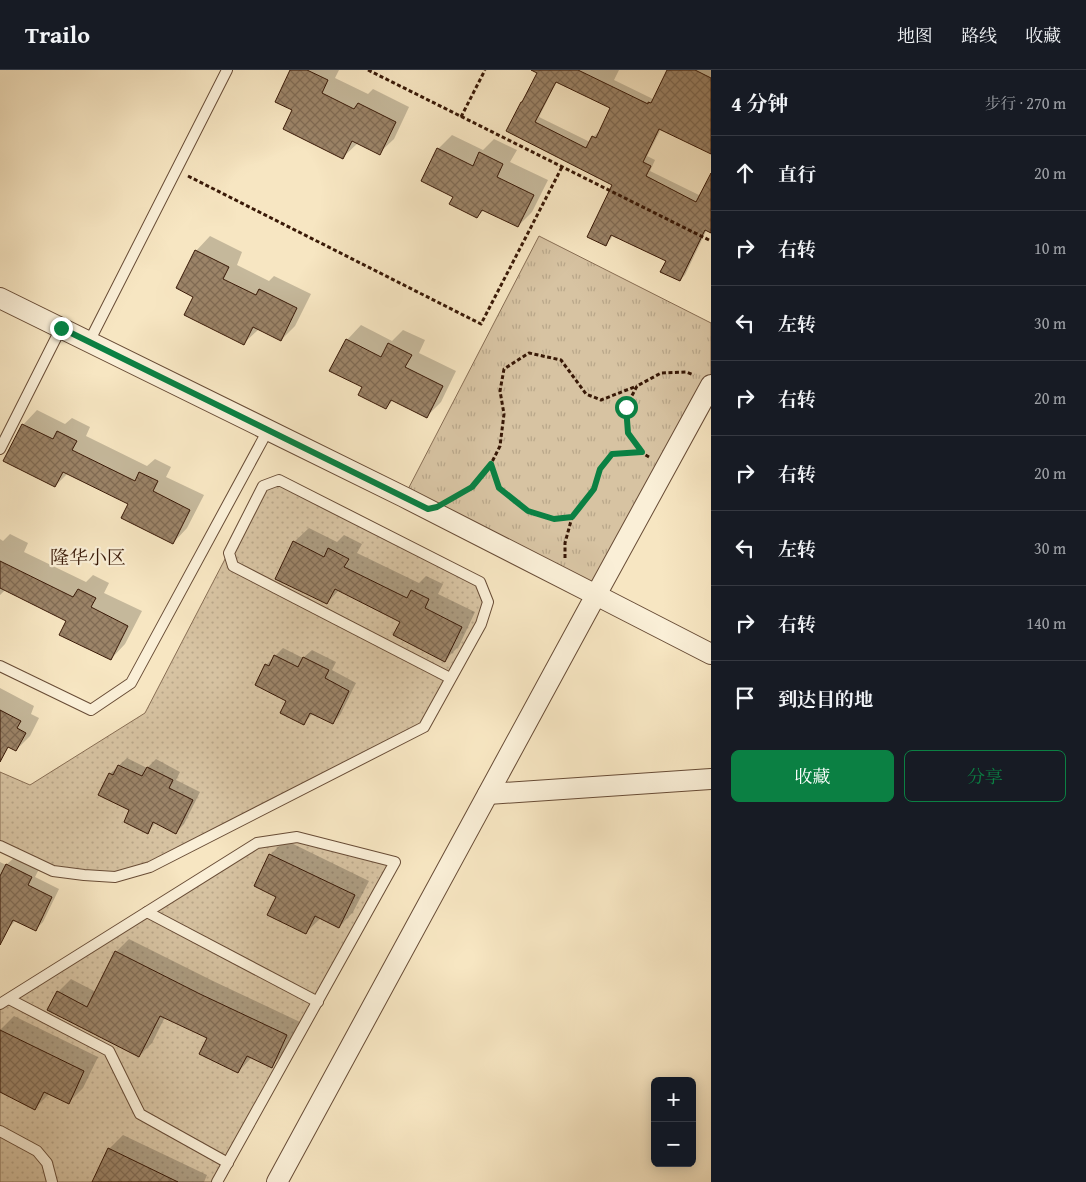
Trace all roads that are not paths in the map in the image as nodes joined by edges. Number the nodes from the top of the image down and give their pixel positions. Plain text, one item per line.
1 (227, 70) edge
2 (0, 298) edge
3 (61, 328) junction
4 (89, 342) junction
5 (703, 380) edge
6 (268, 430) junction
7 (0, 449) edge
8 (596, 595) junction
9 (711, 654) edge
10 (0, 666) edge
11 (450, 678) junction
12 (711, 779) edge
13 (488, 794) junction
14 (0, 846) edge
15 (147, 912) junction
16 (4, 1002) edge
17 (318, 1002) junction
18 (0, 1131) edge
19 (228, 1163) junction
20 (52, 1182) edge
21 (217, 1182) edge
22 (277, 1182) edge

1 - 4 lane
2 - 3 street
3 - 4 street
3 - 7 lane
4 - 6 street
5 - 8 street
6 - 8 street
6 - 10 lane
8 - 9 street
8 - 13 street
11 - 11 lane
11 - 14 lane
12 - 13 street
13 - 22 street
15 - 16 lane
15 - 17 lane
15 - 17 lane
16 - 19 lane
17 - 19 lane
18 - 20 lane
19 - 21 lane

